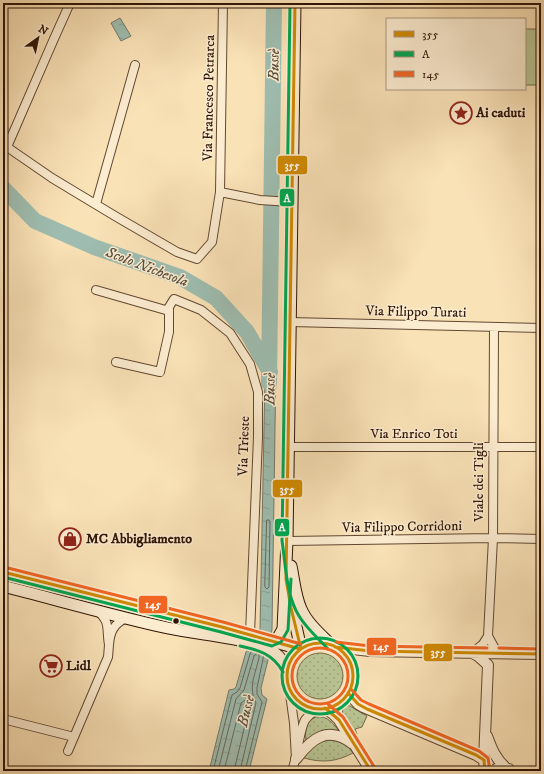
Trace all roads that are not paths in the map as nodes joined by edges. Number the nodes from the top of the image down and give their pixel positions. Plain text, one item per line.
1 (70, 3) edge
2 (223, 3) edge
3 (295, 3) edge
4 (135, 65) dead end
5 (220, 192) junction
6 (287, 202) junction
7 (96, 204) junction
8 (96, 290) dead end
9 (169, 311) junction
10 (290, 322) junction
11 (494, 327) junction
12 (541, 328) edge
13 (116, 362) dead end
14 (288, 447) junction
15 (493, 447) junction
16 (541, 447) edge
17 (493, 538) junction
18 (541, 539) edge
19 (287, 541) junction
20 (3, 572) edge
21 (286, 579) junction
22 (3, 586) edge
23 (97, 610) junction
24 (126, 618) junction
25 (488, 636) junction
26 (252, 637) junction
27 (109, 645) junction
28 (272, 646) junction
29 (333, 646) junction
30 (300, 649) junction
31 (472, 653) junction
32 (501, 653) junction
33 (541, 654) edge
34 (488, 665) junction
35 (287, 669) junction
36 (289, 687) junction
37 (348, 693) junction
38 (321, 709) junction
39 (3, 719) edge
40 (485, 730) junction
41 (74, 737) junction
42 (356, 746) junction
43 (68, 751) dead end
44 (296, 759) junction
45 (484, 760) junction
46 (509, 770) edge
47 (292, 771) edge
48 (371, 771) edge
49 (485, 771) edge
50 (493, 771) edge

1 - 7 street, Via Francesco Petrarca
2 - 5 street, Via Francesco Petrarca
3 - 6 main road
4 - 7 street
5 - 6 street
5 - 7 street, Via Francesco Petrarca
6 - 10 main road
8 - 9 street
9 - 13 street
9 - 26 street, Via Trieste
10 - 11 street, Via Filippo Turati
10 - 14 main road
11 - 12 street, Via Filippo Turati
11 - 15 street, Viale dei Tigli
14 - 15 street, Via Enrico Toti
14 - 19 main road
15 - 16 street, Via Enrico Toti
15 - 17 street, Viale dei Tigli
17 - 18 street, Via Filippo Corridoni
17 - 19 street, Via Filippo Corridoni
17 - 25 street, Viale dei Tigli
19 - 21 main road
19 - 29 main road
20 - 26 main road
21 - 28 main road
21 - 30 main road
22 - 23 main road
23 - 24 main road
23 - 27 street
24 - 26 main road
24 - 27 street
25 - 31 street
25 - 32 street
26 - 28 main road
27 - 41 street
28 - 30 main road
28 - 35 main road
29 - 30 main road
29 - 31 street
29 - 37 main road
30 - 35 main road
31 - 32 street
31 - 34 street
32 - 33 street
32 - 34 street
34 - 40 street
35 - 36 main road
36 - 38 main road
36 - 44 street
37 - 38 main road
37 - 45 street
38 - 42 street
38 - 44 street
39 - 41 street
40 - 45 street
40 - 46 street
41 - 43 street
42 - 44 street
42 - 48 street
44 - 47 street
45 - 49 street
46 - 50 street

